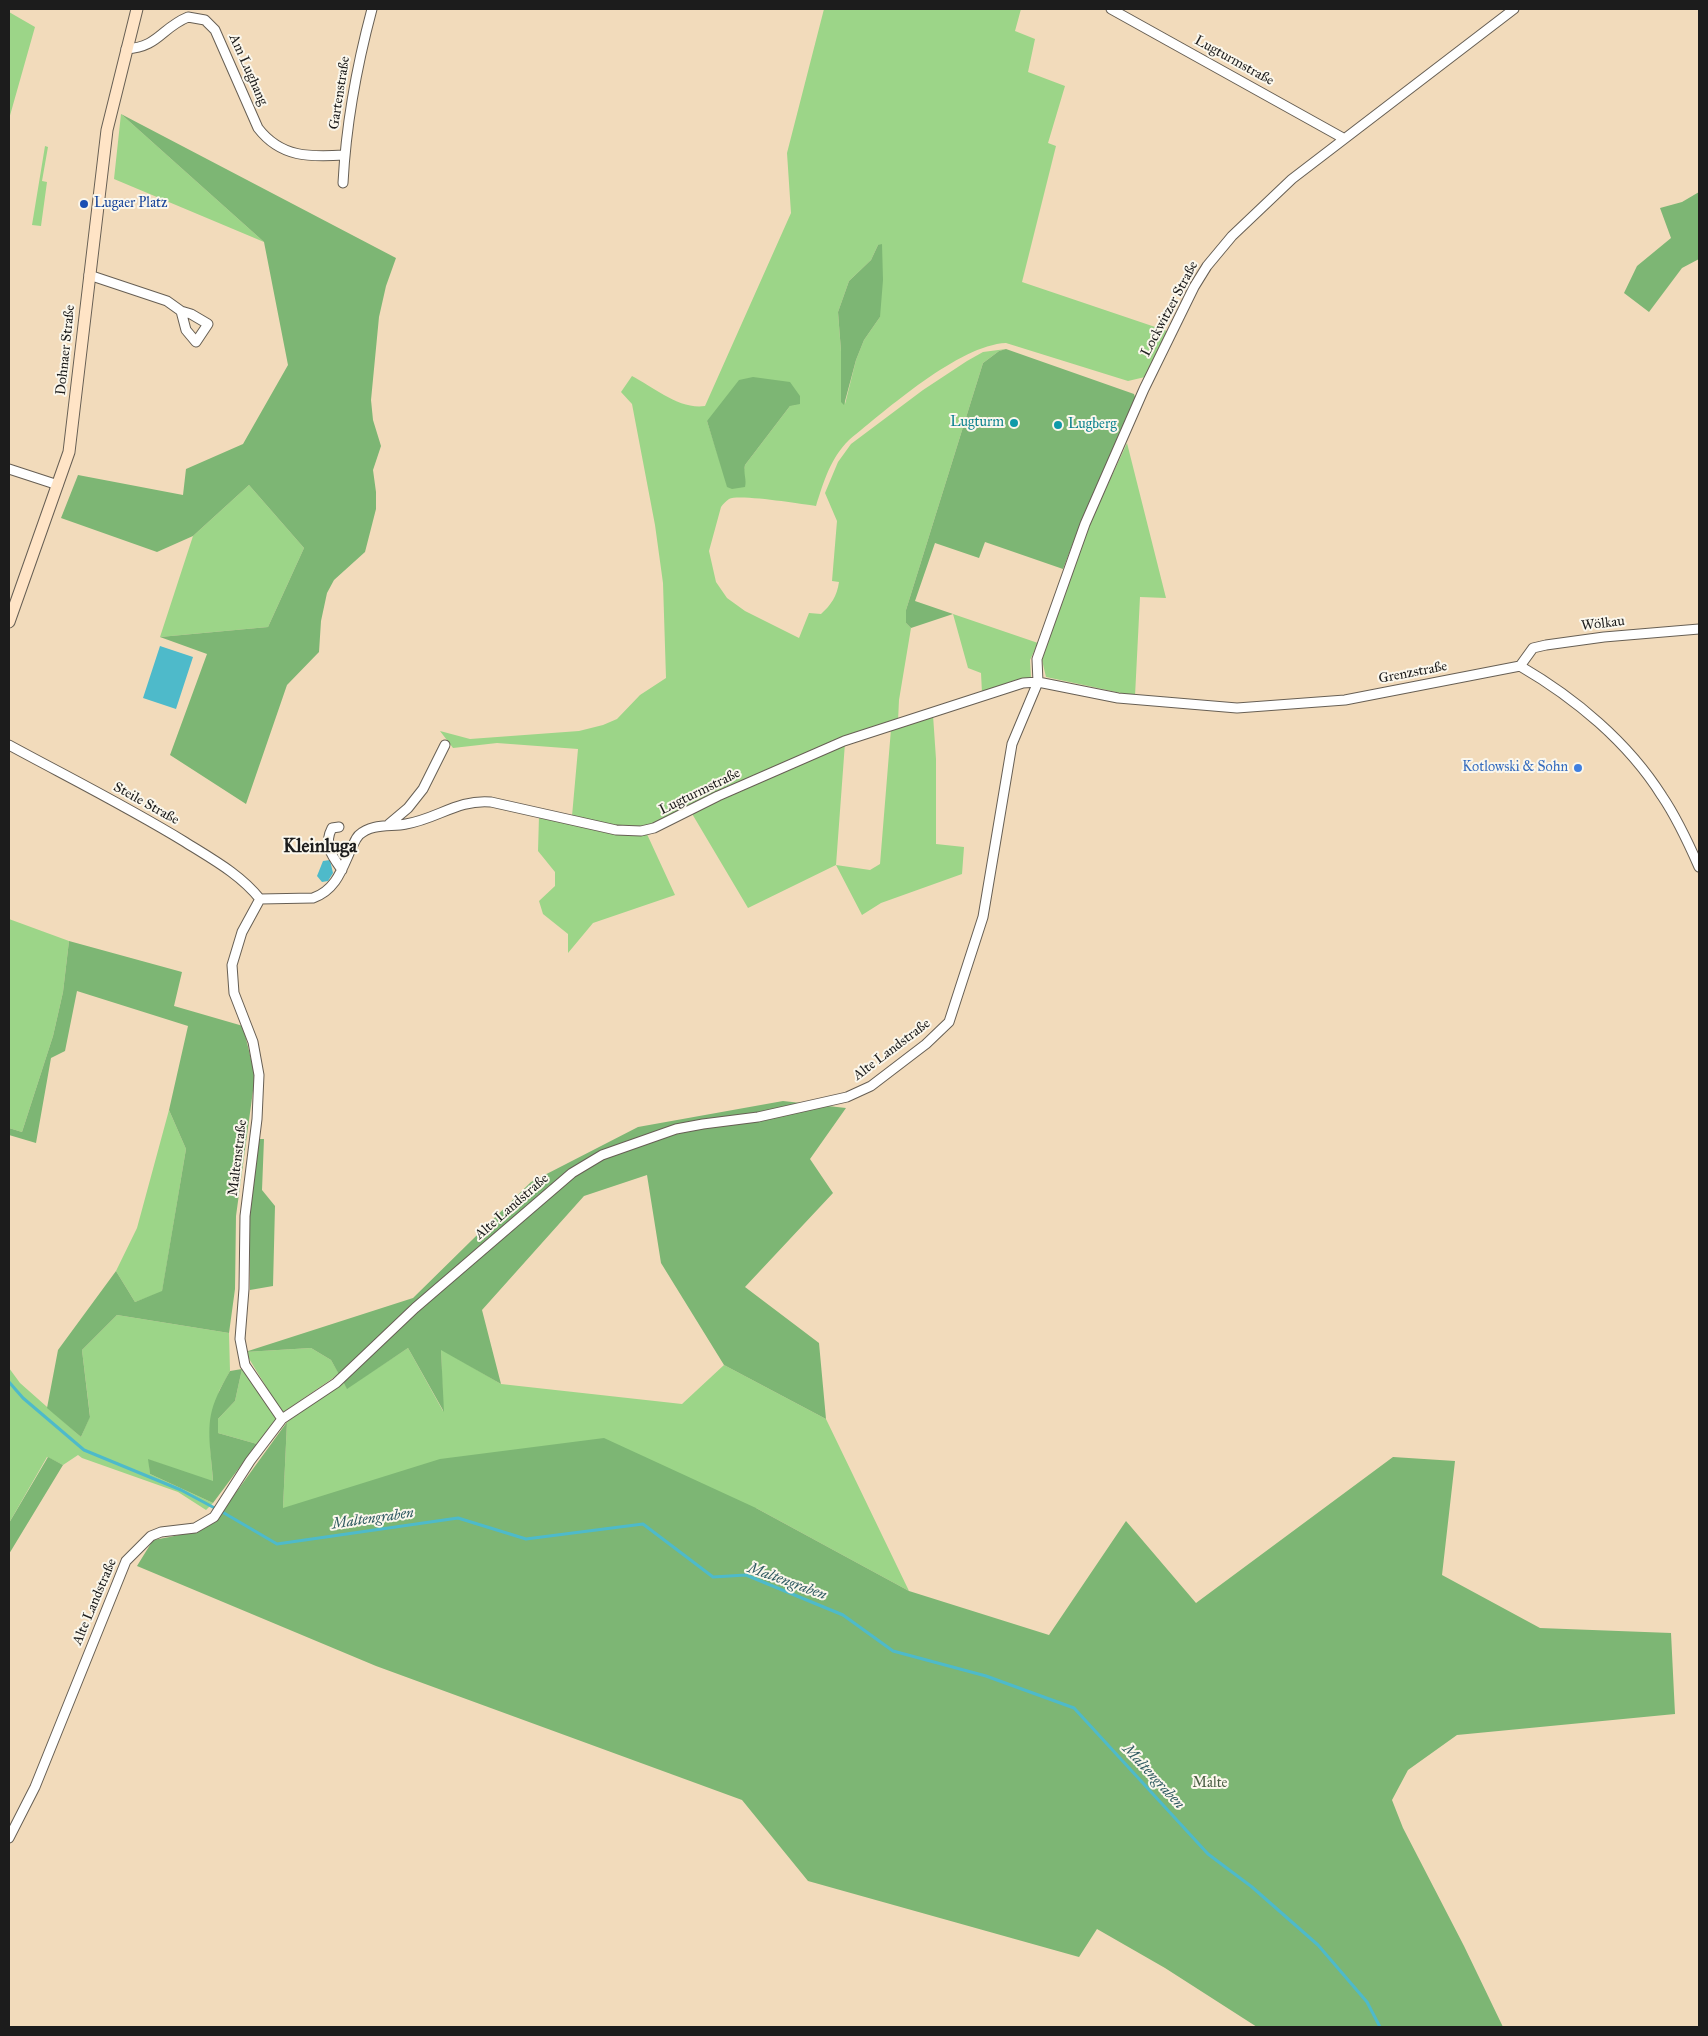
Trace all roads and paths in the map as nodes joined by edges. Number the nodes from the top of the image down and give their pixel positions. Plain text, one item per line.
1 (137, 9) edge
2 (372, 9) edge
3 (1111, 9) edge
4 (1514, 9) edge
5 (126, 49) junction
6 (1344, 138) junction
7 (344, 155) junction
8 (343, 183) dead end
9 (89, 275) junction
10 (181, 311) dead end
11 (9, 468) edge
12 (58, 485) junction
13 (9, 622) edge
14 (1699, 629) edge
15 (1520, 666) junction
16 (1038, 682) junction
17 (9, 745) edge
18 (445, 745) dead end
19 (389, 824) junction
20 (339, 827) dead end
21 (1699, 866) edge
22 (342, 870) junction
23 (260, 899) junction
24 (282, 1419) junction
25 (9, 1838) edge

1 - 5 main road, Dohnaer Straße
2 - 7 street, Gartenstraße
3 - 6 street, Lugturmstraße
4 - 6 street, Lockwitzer Straße
5 - 7 street, Am Lughang
5 - 9 main road, Dohnaer Straße
6 - 16 street, Lockwitzer Straße
7 - 8 street, Gartenstraße
9 - 10 street
9 - 12 main road, Dohnaer Straße
11 - 12 street
12 - 13 main road, Dohnaer Straße
14 - 15 street, Wölkau
15 - 16 street, Grenzstraße
15 - 21 street
16 - 19 street, Lugturmstraße
16 - 24 street, Alte Landstraße
17 - 23 street, Steile Straße
18 - 19 street
19 - 22 street, Lugturmstraße
20 - 22 street
22 - 23 street
23 - 24 street, Maltenstraße
24 - 25 street, Alte Landstraße

